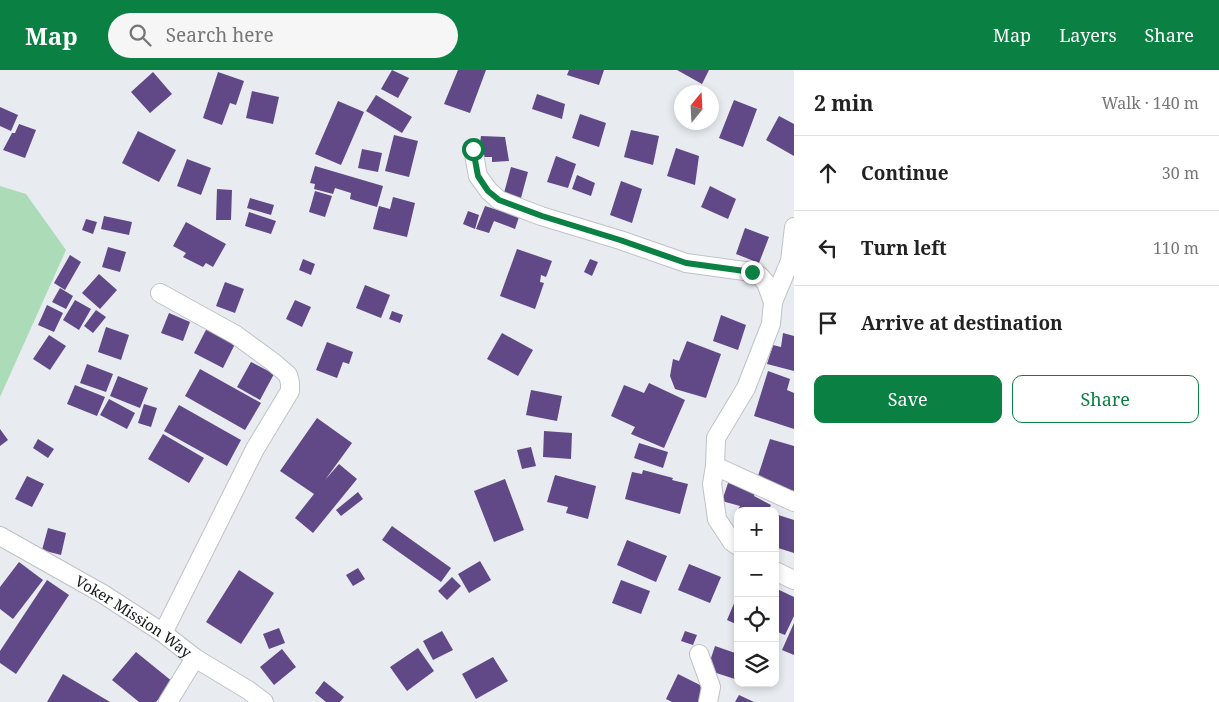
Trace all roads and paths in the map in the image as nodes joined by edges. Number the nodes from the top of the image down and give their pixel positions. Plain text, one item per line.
1 (473, 149) dead end
2 (794, 227) edge
3 (160, 293) dead end
4 (773, 302) junction
5 (715, 466) junction
6 (794, 502) edge
7 (0, 536) edge
8 (734, 543) edge
9 (779, 573) edge
10 (794, 580) edge
11 (163, 633) junction
12 (699, 654) dead end
13 (195, 658) junction
14 (168, 702) edge
15 (264, 702) edge
16 (708, 702) edge

1 - 4 street
2 - 4 street
3 - 11 street
4 - 5 street
5 - 6 street
5 - 8 street
7 - 11 street, Voker Mission Way
9 - 10 street
11 - 13 street, Voker Mission Way
12 - 16 street
13 - 14 street
13 - 15 street, Voker Mission Way

